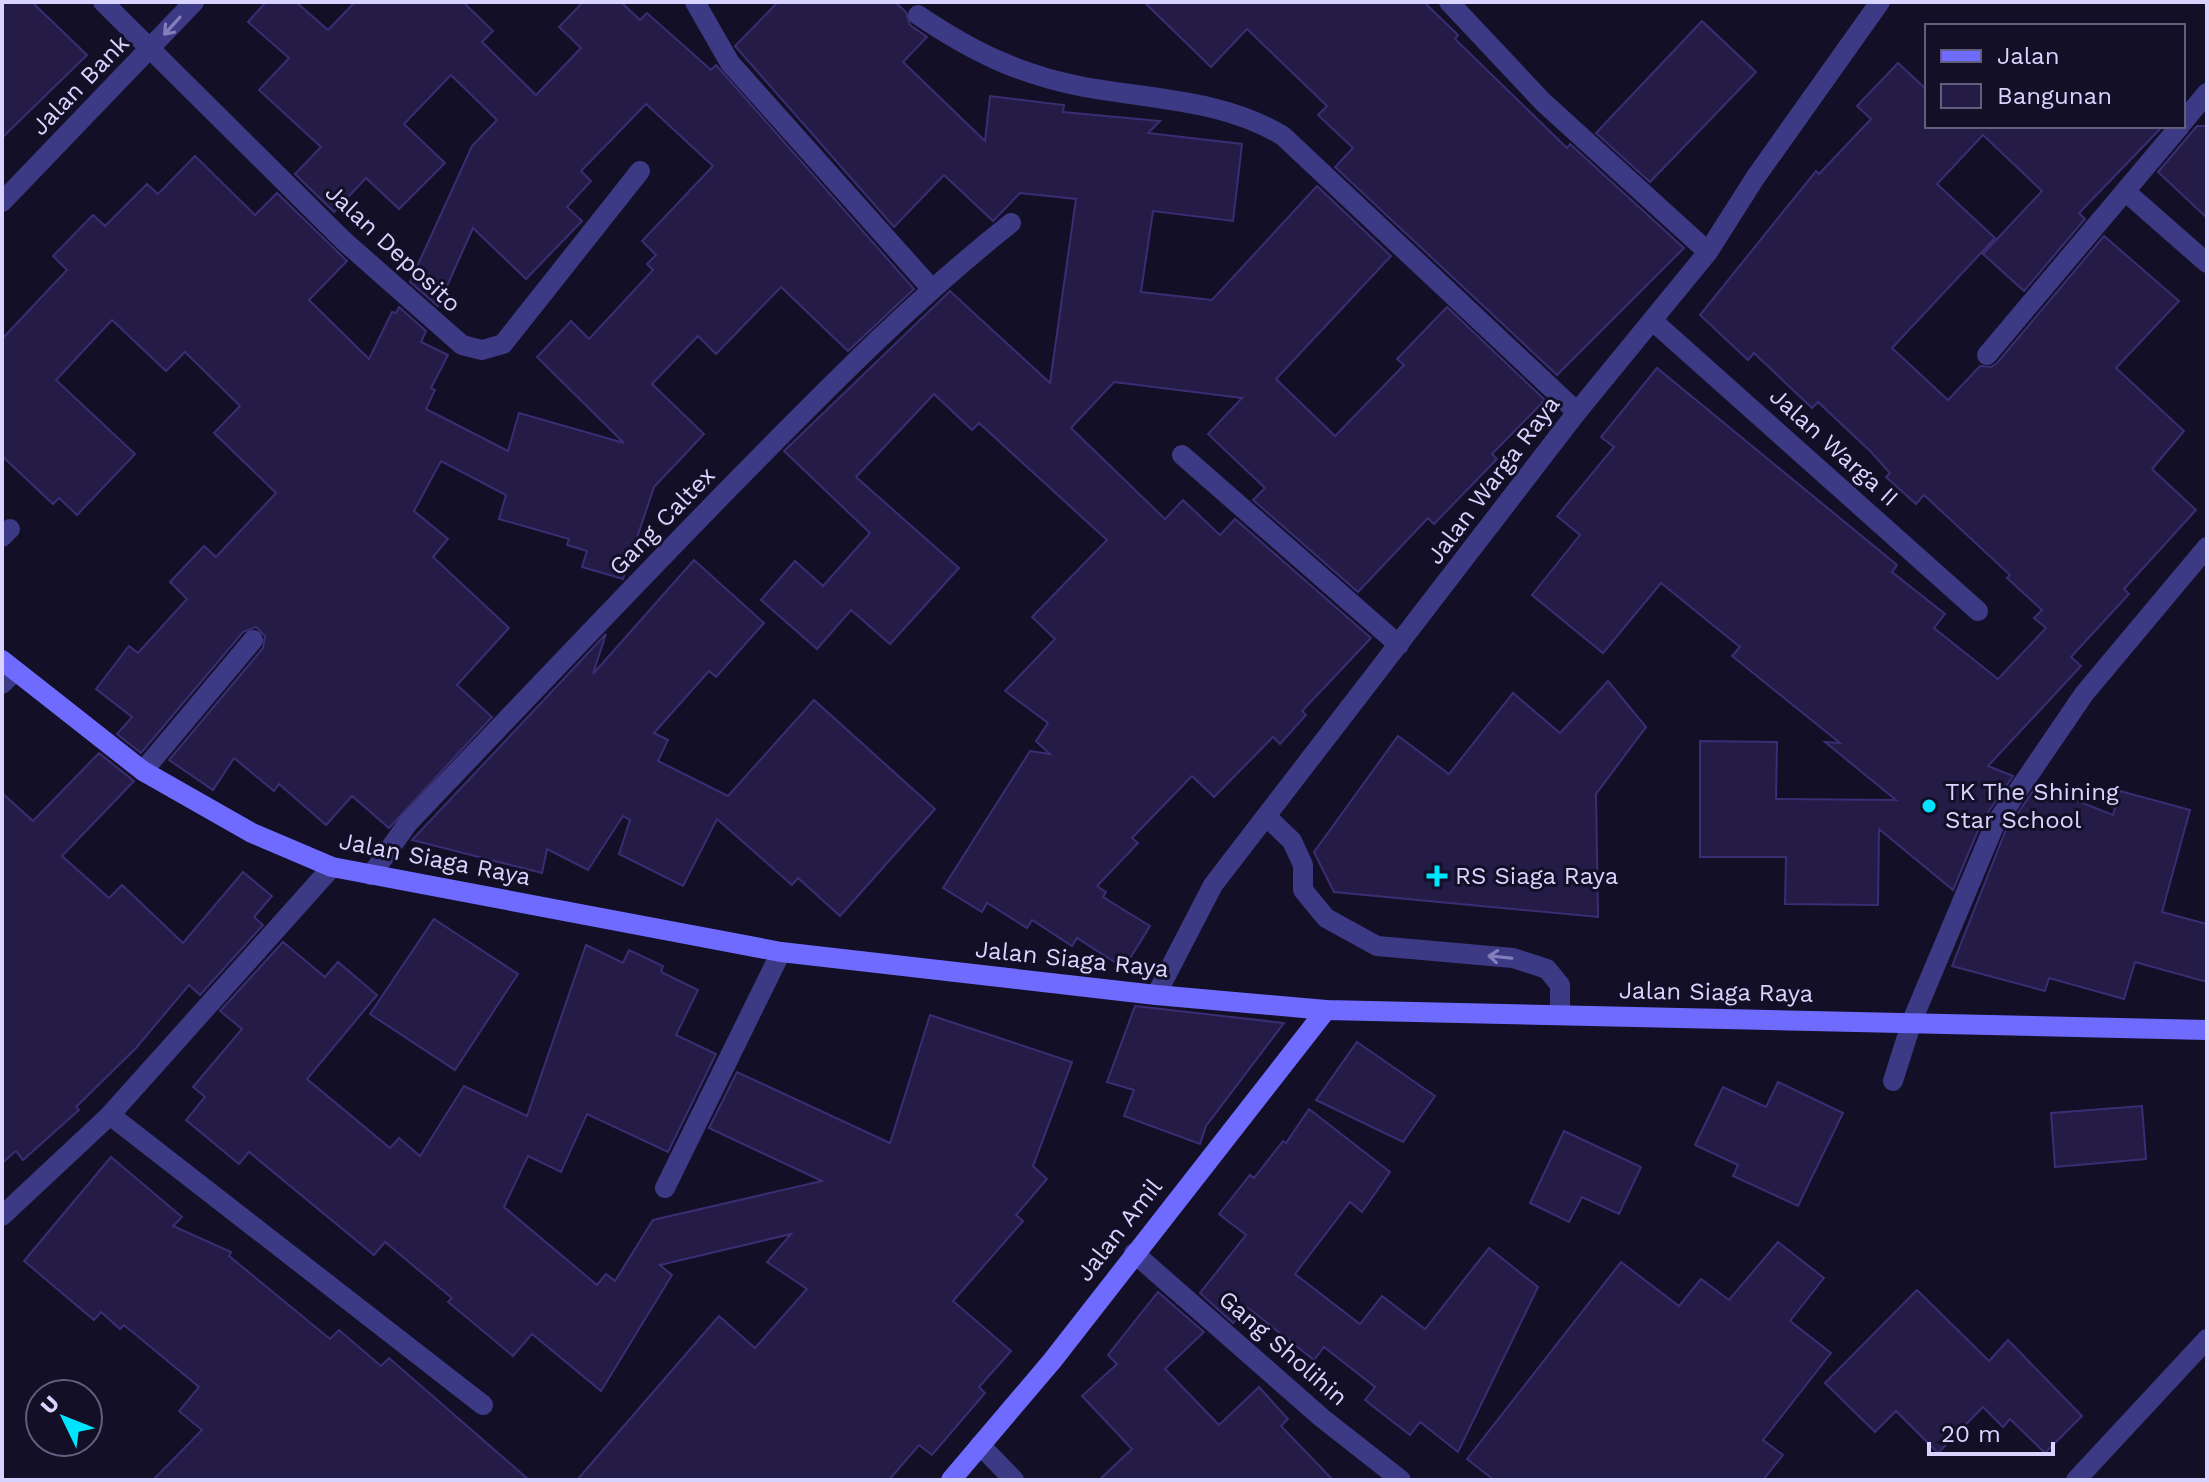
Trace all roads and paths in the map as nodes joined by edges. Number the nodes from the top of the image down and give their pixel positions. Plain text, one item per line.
1 (103, 2) edge
2 (194, 2) edge
3 (695, 2) edge
4 (1449, 2) edge
5 (1880, 2) edge
6 (918, 15) dead end
7 (150, 49) junction
8 (2207, 93) edge
9 (2185, 120) edge
10 (2179, 128) edge
11 (640, 171) dead end
12 (2126, 192) junction
13 (2, 202) edge
14 (1011, 223) dead end
15 (1708, 252) junction
16 (2207, 263) edge
17 (931, 288) junction
18 (1654, 322) junction
19 (1987, 355) dead end
20 (1577, 412) junction
21 (1182, 455) dead end
22 (2207, 547) edge
23 (1978, 611) dead end
24 (253, 640) dead end
25 (1399, 645) junction
26 (6, 672) edge
27 (143, 771) junction
28 (1267, 817) junction
29 (332, 867) junction
30 (371, 875) junction
31 (781, 952) junction
32 (1156, 995) junction
33 (1326, 1010) junction
34 (1560, 1015) junction
35 (1912, 1021) junction
36 (2207, 1030) edge
37 (1893, 1081) dead end
38 (110, 1115) junction
39 (665, 1188) dead end
40 (2, 1216) edge
41 (1134, 1253) junction
42 (2207, 1339) edge
43 (483, 1405) dead end
44 (980, 1445) junction
45 (951, 1480) edge
46 (1014, 1480) edge
47 (1401, 1480) edge
48 (2076, 1480) edge

1 - 7 street, Jalan Deposito
2 -> 7 street, Jalan Bank
3 - 17 street
4 - 15 street
5 - 15 street, Jalan Warga Raya
6 - 20 street
7 - 11 street, Jalan Deposito
7 - 13 street, Jalan Bank
8 - 9 street
10 - 12 street
12 - 16 street
12 - 19 street
14 - 17 street, Gang Caltex
15 - 18 street, Jalan Warga Raya
17 - 30 street, Gang Caltex
18 - 20 street, Jalan Warga Raya
18 - 23 street, Jalan Warga II
20 - 25 street, Jalan Warga Raya
21 - 25 street
22 - 35 street
24 - 27 street
25 - 28 street, Jalan Warga Raya
26 - 27 main road, Jalan Siaga Raya
27 - 29 main road, Jalan Siaga Raya
28 - 32 street, Jalan Warga Raya
34 -> 28 street
29 - 30 main road, Jalan Siaga Raya
29 - 38 street
30 - 31 main road, Jalan Siaga Raya
31 - 32 main road, Jalan Siaga Raya
31 - 39 street
32 - 33 main road, Jalan Siaga Raya
33 - 34 main road, Jalan Siaga Raya
33 - 41 main road, Jalan Amil
34 - 35 main road, Jalan Siaga Raya
35 - 36 main road, Jalan Siaga Raya
35 - 37 street
38 - 40 street
38 - 43 street
41 - 44 main road, Jalan Amil
41 - 47 street, Gang Sholihin
42 - 48 street
44 - 45 main road, Jalan Amil
44 - 46 street

